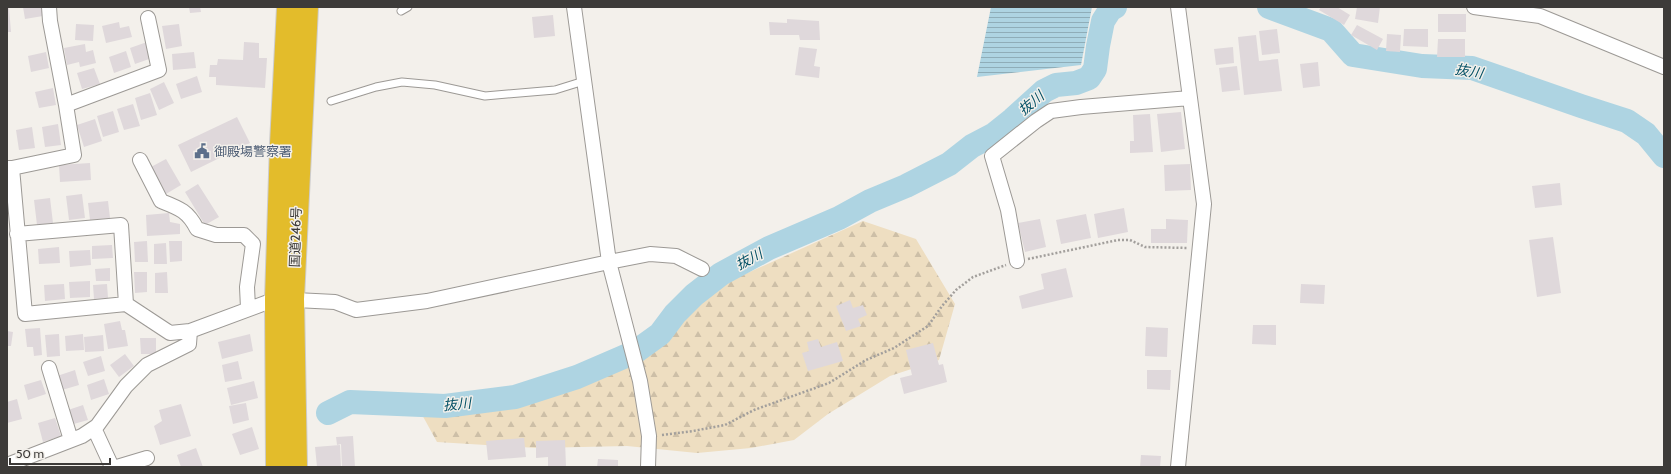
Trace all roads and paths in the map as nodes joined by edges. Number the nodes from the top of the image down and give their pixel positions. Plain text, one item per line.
1 (49, 7) edge
2 (288, 7) edge
3 (307, 7) edge
4 (408, 7) edge
5 (574, 7) edge
6 (1178, 7) edge
7 (1474, 7) edge
8 (401, 12) dead end
9 (148, 18) dead end
10 (1664, 67) edge
11 (584, 81) junction
12 (1190, 98) junction
13 (331, 101) dead end
14 (66, 105) junction
15 (140, 160) dead end
16 (10, 168) edge
17 (18, 234) junction
18 (1200, 249) junction
19 (609, 262) junction
20 (1017, 262) junction
21 (702, 269) dead end
22 (284, 299) junction
23 (126, 304) junction
24 (248, 308) junction
25 (190, 331) junction
26 (49, 368) dead end
27 (94, 428) junction
28 (649, 436) junction
29 (71, 440) junction
30 (147, 458) dead end
31 (7, 465) edge
32 (112, 467) edge
33 (117, 467) edge
34 (277, 467) edge
35 (296, 467) edge
36 (648, 467) edge
37 (1178, 467) edge

1 - 14 street
2 - 22 highway, 国道246号
3 - 22 highway, 国道246号
4 - 8 lane
5 - 11 street
6 - 12 street
7 - 10 street
9 - 14 street
11 - 13 lane
11 - 19 street
12 - 18 street
12 - 20 street
14 - 16 street
15 - 24 street
16 - 17 street
17 - 23 street
17 - 23 street
18 - 20 path
18 - 37 street
19 - 21 street
19 - 22 street
19 - 28 street
20 - 28 path
22 - 24 street
22 - 34 highway, 国道246号
22 - 35 highway, 国道246号
23 - 25 street
24 - 25 street
25 - 27 street
26 - 29 street
27 - 29 street
27 - 32 street
28 - 36 street
29 - 31 street
30 - 33 street

